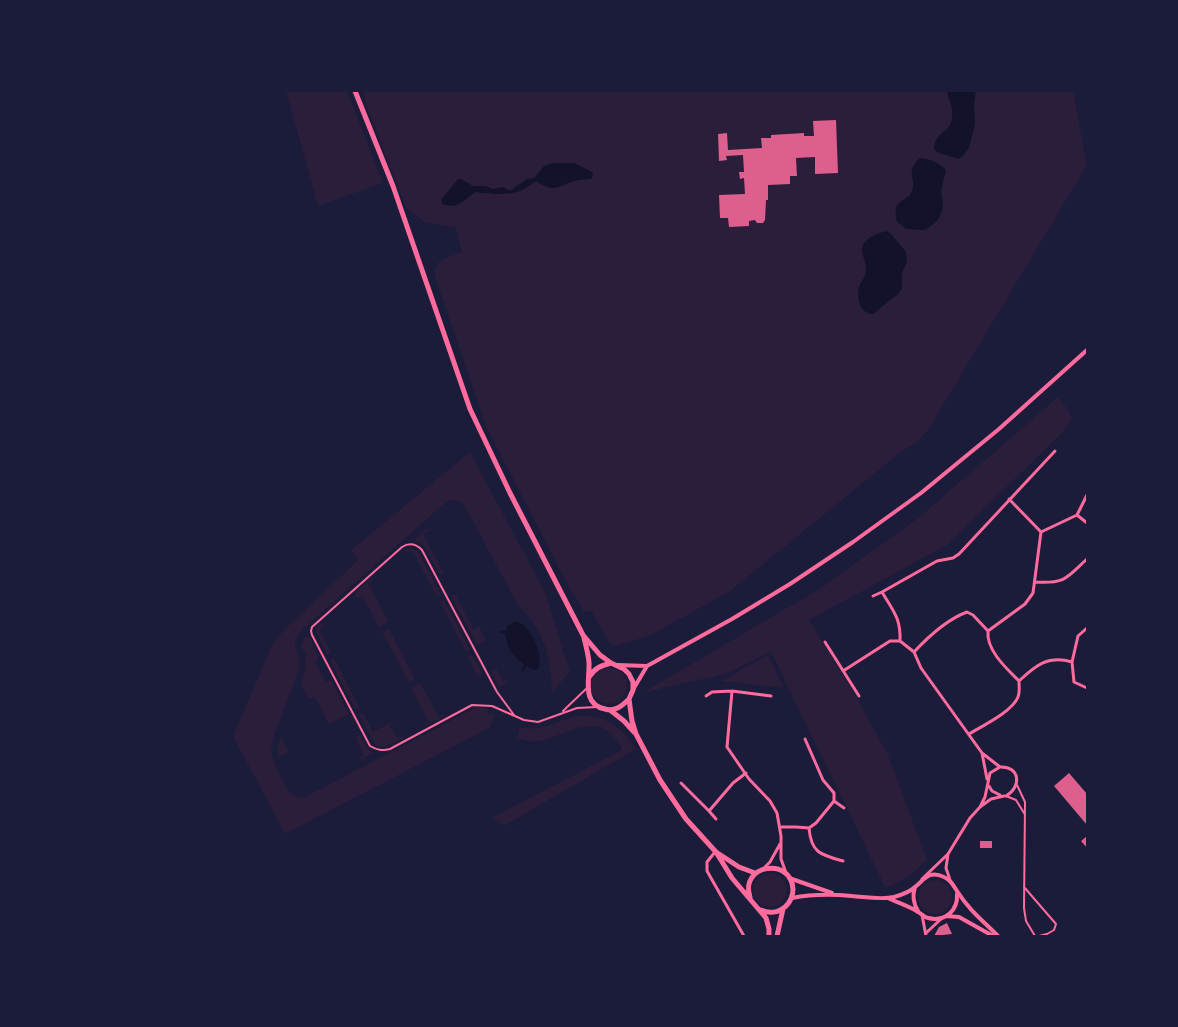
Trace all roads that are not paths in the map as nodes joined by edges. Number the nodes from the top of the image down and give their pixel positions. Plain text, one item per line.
1 (355, 91) edge
2 (1087, 350) edge
3 (1055, 451) dead end
4 (1087, 495) edge
5 (1008, 499) junction
6 (1077, 515) junction
7 (1087, 523) edge
8 (1041, 532) junction
9 (1087, 559) edge
10 (1035, 582) junction
11 (882, 592) junction
12 (873, 596) dead end
13 (1087, 628) edge
14 (988, 631) junction
15 (583, 635) junction
16 (900, 641) junction
17 (825, 642) dead end
18 (914, 652) junction
19 (1072, 662) junction
20 (614, 664) junction
21 (647, 666) junction
22 (843, 671) junction
23 (588, 678) junction
24 (1019, 681) junction
25 (587, 688) junction
26 (1087, 688) edge
27 (633, 690) junction
28 (732, 691) junction
29 (706, 696) dead end
30 (771, 696) dead end
31 (859, 696) dead end
32 (629, 699) junction
33 (599, 707) junction
34 (610, 710) junction
35 (561, 713) junction
36 (514, 715) junction
37 (636, 734) junction
38 (969, 734) junction
39 (805, 739) dead end
40 (982, 753) junction
41 (1000, 767) junction
42 (746, 773) junction
43 (988, 780) junction
44 (681, 783) dead end
45 (988, 785) junction
46 (1017, 785) junction
47 (1005, 796) junction
48 (834, 801) junction
49 (980, 807) junction
50 (844, 808) dead end
51 (709, 811) junction
52 (1025, 815) junction
53 (716, 819) dead end
54 (780, 827) junction
55 (809, 828) junction
56 (780, 844) junction
57 (716, 852) junction
58 (948, 854) junction
59 (843, 861) dead end
60 (763, 868) junction
61 (755, 873) junction
62 (788, 876) junction
63 (921, 880) junction
64 (950, 881) junction
65 (915, 887) junction
66 (1024, 887) junction
67 (956, 889) junction
68 (838, 894) junction
69 (792, 898) junction
70 (888, 898) junction
71 (751, 902) junction
72 (758, 909) junction
73 (784, 909) junction
74 (920, 914) junction
75 (944, 917) junction
76 (926, 934) edge
77 (744, 936) edge
78 (769, 936) edge
79 (778, 936) edge
80 (993, 936) edge
81 (998, 936) edge
82 (1035, 936) edge
83 (1039, 936) edge

1 - 15 main road
2 - 21 street
3 - 5 street
4 - 6 street
5 - 8 street
5 - 11 street
6 - 7 street
6 - 8 street
8 - 10 street
9 - 10 street
10 - 14 street
11 - 12 street
11 - 16 street
13 - 19 street
14 - 18 street
14 - 24 street
15 - 20 main road
15 - 23 main road
16 - 18 street
16 - 22 street
17 - 22 street
18 - 38 street
19 - 24 street
19 - 26 street
20 - 21 street
20 - 23 main road
20 - 27 main road
21 - 27 street
22 - 31 street
23 - 25 main road
24 - 38 street
25 - 33 main road
25 - 35 lane
27 - 32 main road
28 - 29 street
28 - 30 street
28 - 42 street
32 - 34 main road
32 - 37 main road
33 - 34 main road
33 - 35 lane
34 - 37 main road
35 - 36 lane
36 - 36 lane
37 - 57 main road
38 - 40 street
39 - 48 street
40 - 41 street
40 - 43 street
41 - 43 street
41 - 46 street
42 - 51 street
42 - 54 street
43 - 45 street
44 - 51 street
45 - 47 street
45 - 49 street
46 - 47 street
46 - 52 lane
47 - 49 street
47 - 52 lane
48 - 50 street
48 - 55 street
49 - 58 street
51 - 53 street
52 - 66 lane
54 - 55 street
54 - 56 street
55 - 59 street
56 - 60 street
56 - 62 street
57 - 61 main road
57 - 71 main road
57 - 77 street
58 - 63 street
58 - 64 street
60 - 61 main road
60 - 62 main road
61 - 71 main road
62 - 68 street
62 - 69 main road
63 - 64 street
63 - 65 street
64 - 67 street
65 - 70 street
65 - 74 street
66 - 82 lane
66 - 83 lane
67 - 75 street
67 - 81 street
68 - 69 street
68 - 70 street
69 - 73 main road
70 - 74 street
71 - 72 main road
72 - 73 main road
72 - 78 main road
73 - 79 main road
74 - 75 street
74 - 76 street
75 - 76 street
75 - 80 street

